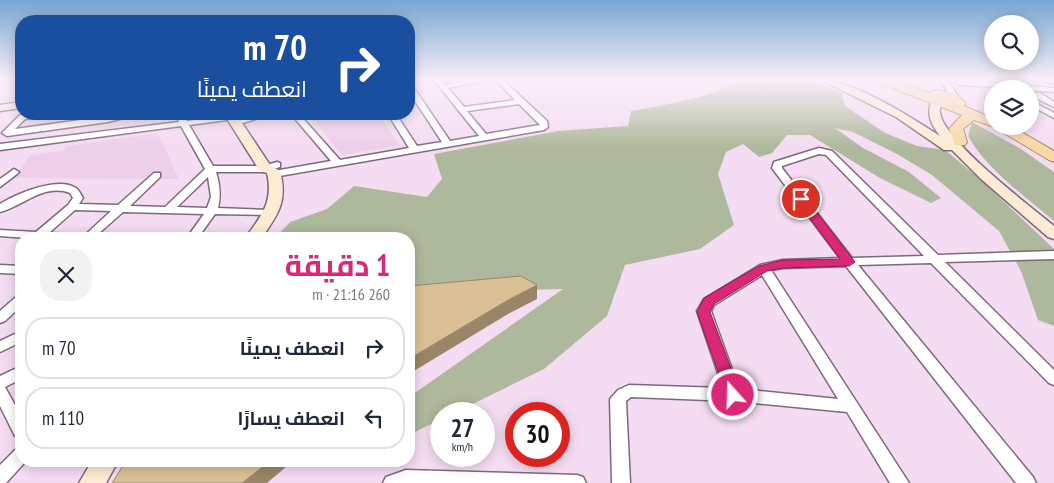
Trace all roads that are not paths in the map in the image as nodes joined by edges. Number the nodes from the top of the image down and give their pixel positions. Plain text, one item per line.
1 (419, 103) edge
2 (456, 103) edge
3 (512, 103) edge
4 (524, 103) edge
5 (874, 103) edge
6 (883, 103) edge
7 (940, 103) edge
8 (954, 103) edge
9 (956, 103) edge
10 (15, 107) edge
11 (1039, 107) edge
12 (0, 108) edge
13 (462, 110) junction
14 (973, 115) junction
15 (1054, 116) edge
16 (984, 117) edge
17 (984, 119) edge
18 (19, 120) edge
19 (29, 120) edge
20 (108, 120) edge
21 (137, 120) edge
22 (182, 120) edge
23 (218, 120) edge
24 (240, 120) edge
25 (300, 120) edge
26 (396, 120) edge
27 (184, 125) junction
28 (141, 130) junction
29 (19, 131) junction
30 (7, 132) junction
31 (929, 132) junction
32 (1017, 135) edge
33 (484, 137) junction
34 (446, 143) junction
35 (1, 146) edge
36 (961, 148) junction
37 (414, 149) junction
38 (1051, 153) edge
39 (337, 162) junction
40 (210, 169) junction
41 (272, 170) junction
42 (0, 172) edge
43 (157, 175) dead end
44 (0, 184) edge
45 (2, 206) edge
46 (72, 207) junction
47 (120, 209) junction
48 (168, 210) junction
49 (211, 212) junction
50 (270, 213) junction
51 (1054, 222) edge
52 (43, 232) edge
53 (94, 232) edge
54 (196, 232) edge
55 (258, 232) edge
56 (0, 234) edge
57 (15, 234) edge
58 (1054, 234) edge
59 (1054, 254) edge
60 (933, 259) junction
61 (849, 262) junction
62 (764, 268) junction
63 (0, 269) edge
64 (15, 270) edge
65 (15, 304) edge
66 (15, 313) edge
67 (2, 314) edge
68 (15, 339) edge
69 (0, 347) edge
70 (15, 375) edge
71 (1054, 379) edge
72 (0, 383) edge
73 (0, 391) edge
74 (733, 395) junction
75 (849, 406) junction
76 (15, 419) edge
77 (15, 461) edge
78 (102, 467) edge
79 (0, 477) edge
80 (502, 482) edge
81 (92, 483) edge
82 (392, 483) edge
83 (576, 483) edge
84 (621, 483) edge
85 (900, 483) edge
86 (1026, 483) edge

1 - 34 street
2 - 13 street
3 - 13 street
4 - 33 street
5 - 31 street
6 - 31 street
7 - 36 street
8 - 14 main road
9 - 16 main road
10 - 12 street
11 - 15 street
13 - 33 street
14 - 17 main road
14 - 36 main road
18 - 30 street
19 - 29 street
20 - 29 street
21 - 28 street
22 - 27 street
23 - 27 street
24 - 41 street
25 - 39 street
26 - 37 street
27 - 28 street
27 - 40 street
28 - 35 street
29 - 30 street
29 - 35 street
30 - 35 street
31 - 36 street
32 - 38 main road
33 - 34 street
34 - 37 street
36 - 51 street
36 - 58 street
37 - 39 street
39 - 41 street
40 - 41 street
40 - 48 street
40 - 49 street
41 - 50 street
42 - 44 street
43 - 47 street
45 - 46 street
46 - 47 street
46 - 52 street
47 - 48 street
47 - 53 street
48 - 49 street
49 - 50 street
49 - 54 street
50 - 55 street
56 - 57 street
59 - 60 street
60 - 61 street
60 - 61 street
60 - 71 street
61 - 62 street
61 - 86 street
62 - 74 street
62 - 75 street
63 - 64 street
65 - 67 street
66 - 67 street
68 - 69 street
70 - 72 street
73 - 76 street
74 - 75 street
74 - 84 street
75 - 85 street
77 - 79 street
78 - 81 street
80 - 82 street
80 - 83 street

